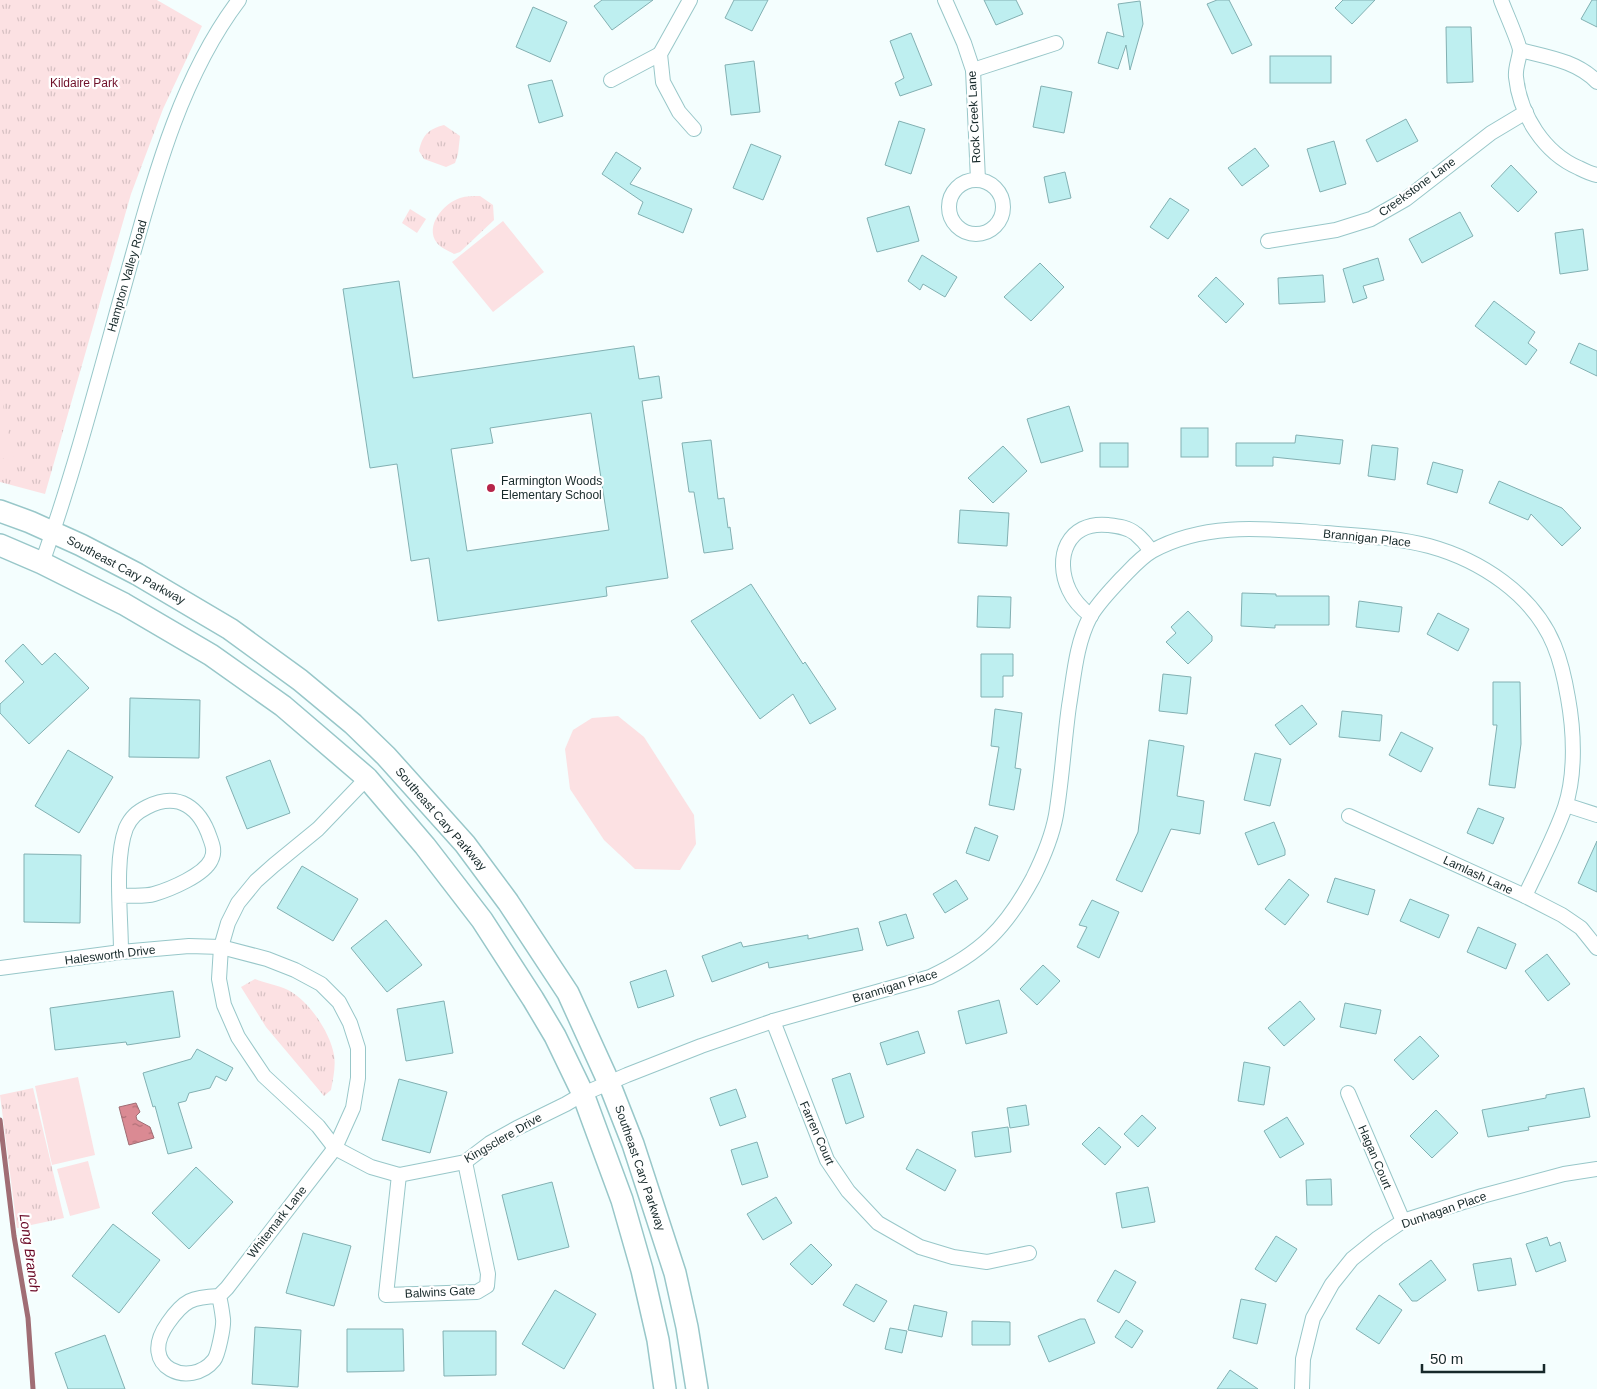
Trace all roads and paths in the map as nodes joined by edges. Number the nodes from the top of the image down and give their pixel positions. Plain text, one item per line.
1 (239, 0) edge
2 (690, 0) edge
3 (945, 0) edge
4 (1501, 0) edge
5 (1056, 43) dead end
6 (1520, 50) junction
7 (660, 54) junction
8 (973, 70) junction
9 (611, 80) dead end
10 (1597, 82) edge
11 (1526, 112) junction
12 (694, 129) dead end
13 (1597, 175) edge
14 (978, 180) dead end
15 (1268, 241) dead end
16 (0, 510) edge
17 (53, 532) junction
18 (0, 545) edge
19 (1151, 551) junction
20 (42, 563) junction
21 (1091, 616) junction
22 (367, 778) junction
23 (1566, 806) junction
24 (1597, 815) edge
25 (1349, 816) dead end
26 (120, 896) junction
27 (1525, 896) junction
28 (221, 947) junction
29 (1597, 948) edge
30 (122, 952) junction
31 (0, 968) edge
32 (773, 1021) junction
33 (609, 1083) junction
34 (1348, 1093) dead end
35 (583, 1094) junction
36 (335, 1148) junction
37 (465, 1162) junction
38 (1597, 1169) edge
39 (399, 1175) junction
40 (1403, 1221) junction
41 (1030, 1253) dead end
42 (219, 1296) junction
43 (665, 1389) edge
44 (697, 1389) edge
45 (1302, 1389) edge

1 - 17 street, Hampton Valley Road
2 - 7 street
3 - 8 street, Rock Creek Lane
4 - 6 street
5 - 8 street
6 - 10 street
6 - 11 street
7 - 9 street
7 - 12 street
8 - 14 street, Rock Creek Lane
11 - 13 street
11 - 15 street, Creekstone Lane
16 - 17 main road, Southeast Cary Parkway
17 - 20 street, Hampton Valley Road
17 - 33 main road, Southeast Cary Parkway
18 - 20 main road
19 - 21 street, Brannigan Place
19 - 21 street
19 - 23 street, Brannigan Place
20 - 22 main road
21 - 32 street, Brannigan Place
22 - 28 street, Kingsclere Drive
22 - 35 main road
23 - 24 street
23 - 27 street, Brannigan Place
25 - 27 street, Lamlash Lane
26 - 26 street
26 - 30 street
27 - 29 street, Lamlash Lane
28 - 30 street, Halesworth Drive
28 - 36 street, Kingsclere Drive
28 - 36 street
30 - 31 street, Halesworth Drive
32 - 33 street, Brannigan Place
32 - 41 street, Farren Court
33 - 35 street, Brannigan Place
33 - 44 main road, Southeast Cary Parkway
34 - 40 street, Hagan Court
35 - 37 street, Kingsclere Drive
35 - 43 main road
36 - 39 street, Kingsclere Drive
36 - 42 street, Whitemark Lane
37 - 39 street, Kingsclere Drive
37 - 39 street, Balwins Gate
38 - 40 street, Dunhagan Place
40 - 45 street, Dunhagan Place
42 - 42 street

